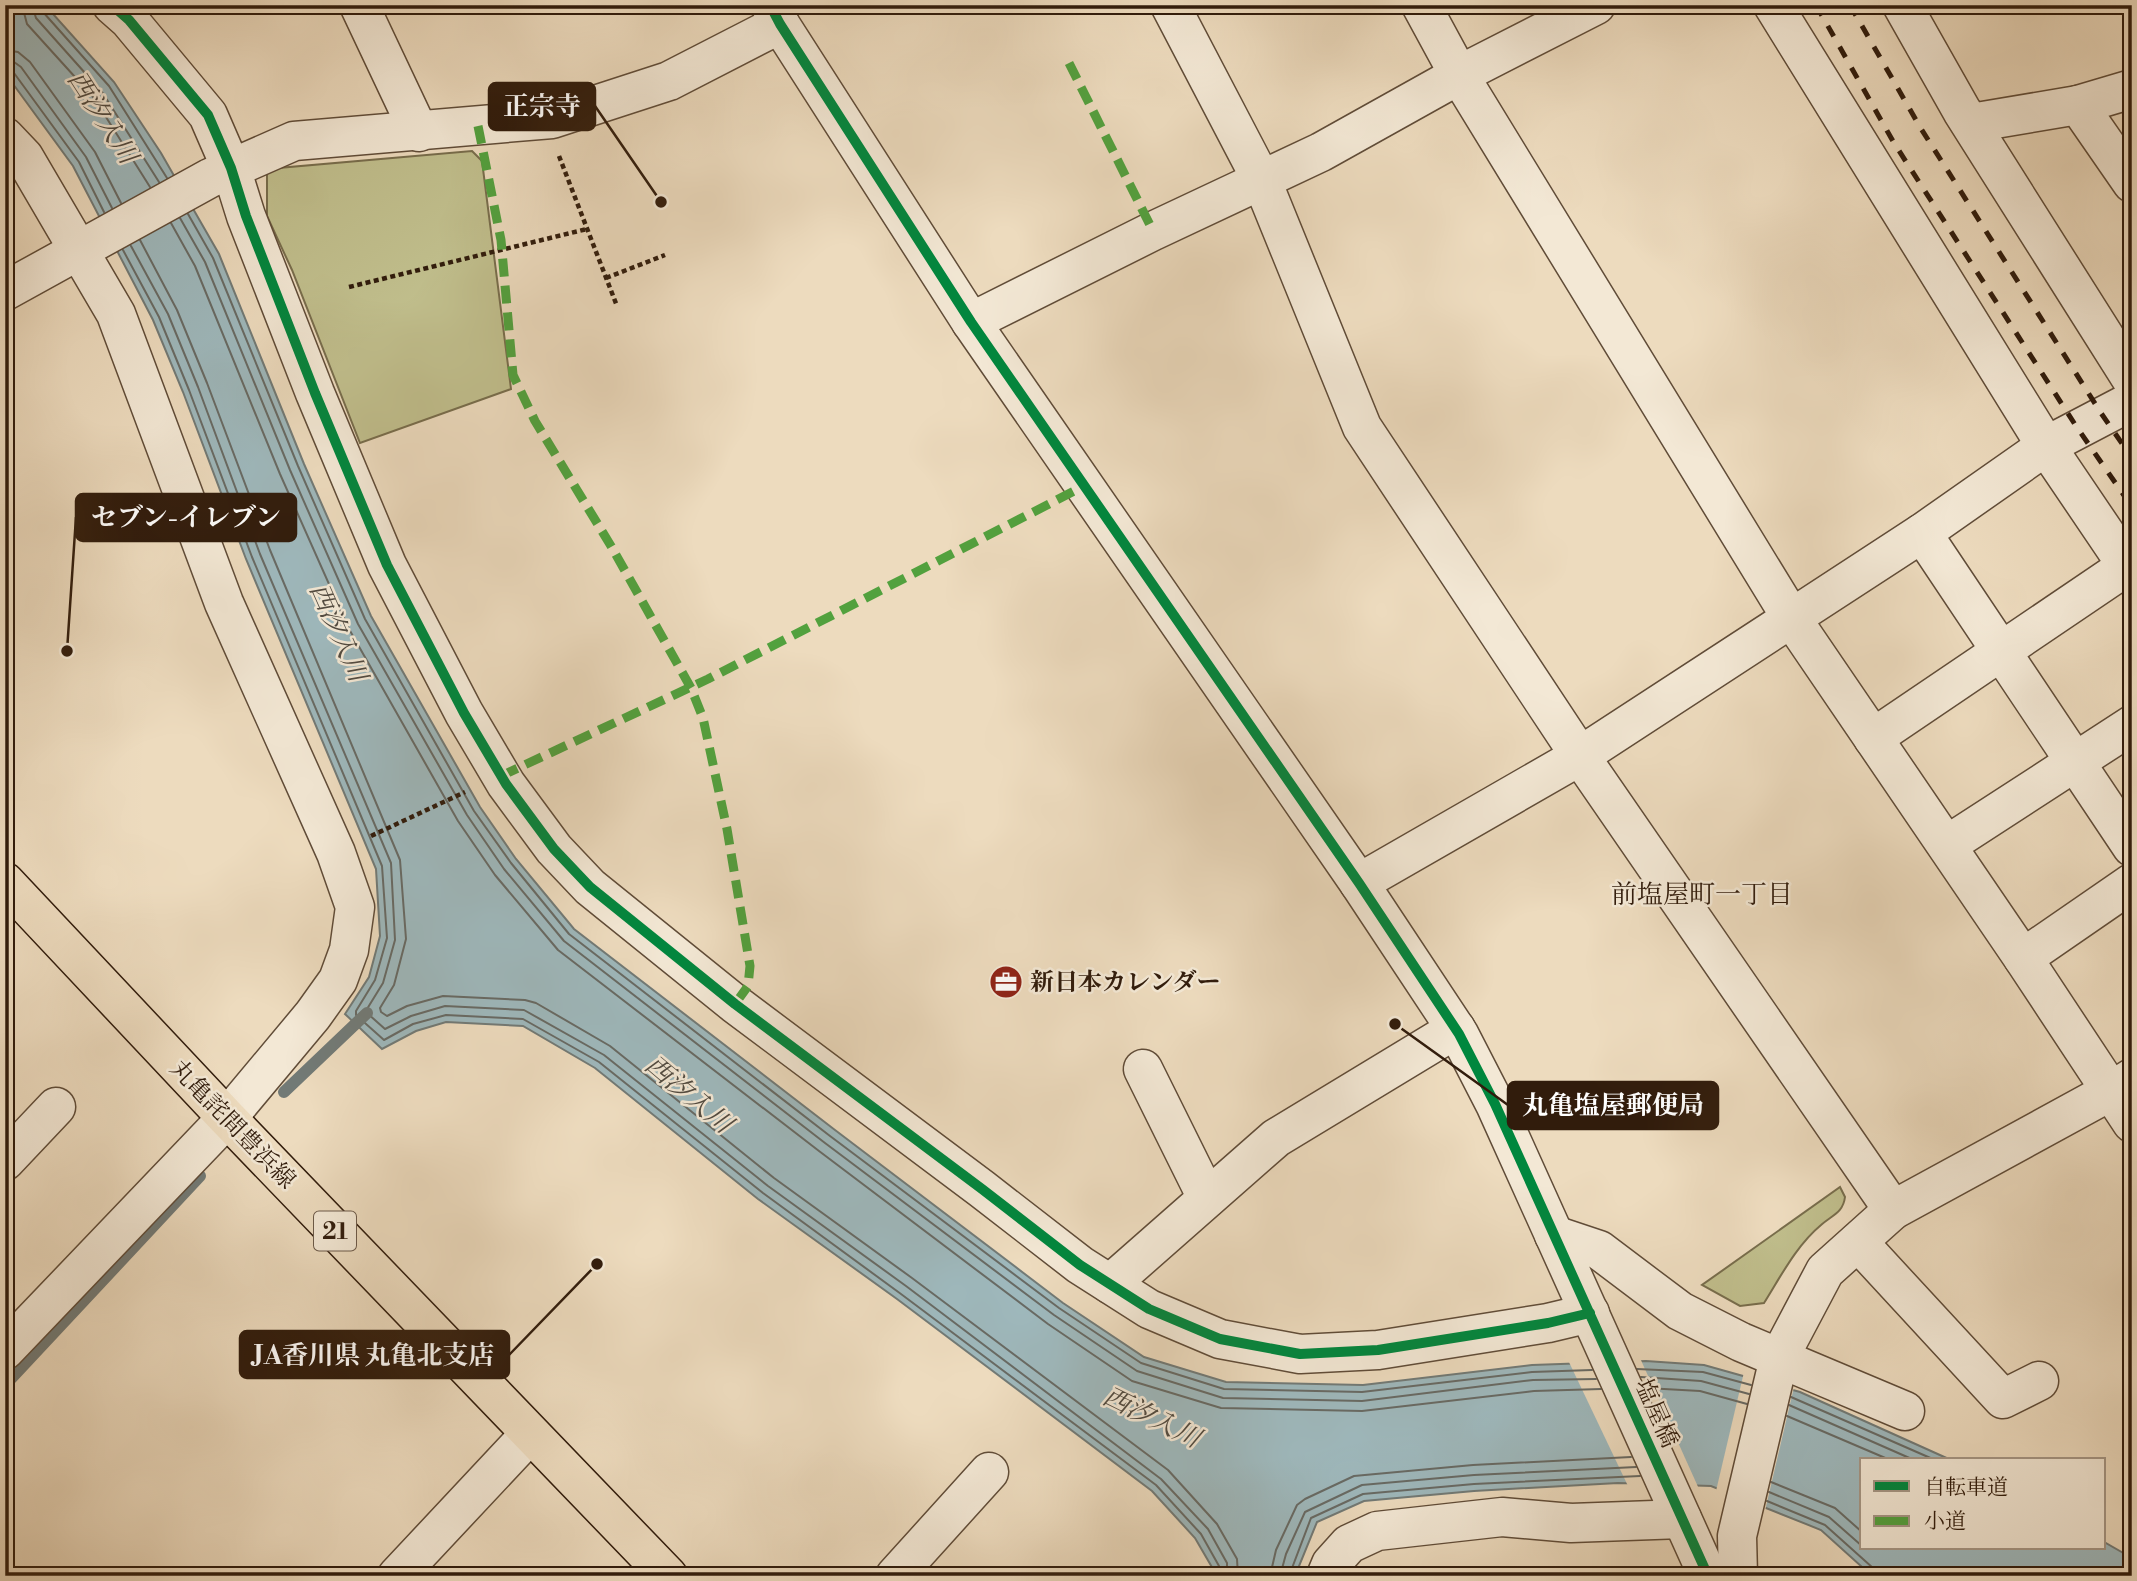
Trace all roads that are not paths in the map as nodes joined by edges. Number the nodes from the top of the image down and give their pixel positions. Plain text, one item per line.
1 (112, 5) edge
2 (359, 5) edge
3 (1170, 5) edge
4 (1421, 5) edge
5 (1596, 5) edge
6 (1773, 5) edge
7 (1902, 5) edge
8 (775, 15) edge
9 (1459, 75) junction
10 (2132, 89) edge
11 (2078, 105) junction
12 (1971, 123) junction
13 (419, 132) junction
14 (5, 137) edge
15 (220, 173) junction
16 (1262, 181) junction
17 (2132, 183) edge
18 (78, 250) junction
19 (5, 291) edge
20 (971, 322) junction
21 (2132, 380) edge
22 (2132, 401) edge
23 (2046, 446) junction
24 (1922, 533) junction
25 (2129, 569) edge
26 (1792, 619) junction
27 (2001, 652) junction
28 (2132, 725) edge
29 (1873, 738) junction
30 (1580, 756) junction
31 (2074, 762) junction
32 (1947, 845) junction
33 (2132, 847) edge
34 (5, 882) edge
35 (1359, 883) junction
36 (2132, 883) edge
37 (2024, 958) junction
38 (1456, 1029) junction
39 (1143, 1069) dead end
40 (2122, 1085) edge
41 (56, 1107) dead end
42 (227, 1118) junction
43 (2132, 1123) edge
44 (5, 1161) edge
45 (1208, 1198) junction
46 (1893, 1210) junction
47 (1554, 1235) junction
48 (1858, 1242) junction
49 (1110, 1284) junction
50 (1595, 1325) junction
51 (5, 1350) edge
52 (1777, 1365) junction
53 (2039, 1381) dead end
54 (1905, 1411) dead end
55 (530, 1434) junction
56 (989, 1472) dead end
57 (1679, 1513) junction
58 (397, 1576) edge
59 (668, 1576) edge
60 (895, 1576) edge
61 (1326, 1576) edge
62 (1708, 1576) edge
63 (1738, 1576) edge

1 - 15 street
2 - 13 street
3 - 16 street
4 - 9 street
5 - 9 street
6 - 23 street
7 - 12 street
8 - 13 street
8 - 20 street, 塩屋橋
9 - 16 street
9 - 26 street
10 - 11 street
11 - 12 street
11 - 17 street
12 - 21 street
13 - 15 street
14 - 18 street
15 - 18 street
15 - 49 street
16 - 20 street
16 - 30 street
18 - 19 street
18 - 42 street
20 - 35 street, 塩屋橋
22 - 23 street
23 - 24 street
23 - 25 street
24 - 26 street
24 - 27 street
25 - 27 street
26 - 29 street
26 - 30 street
27 - 29 street
27 - 31 street
28 - 31 street
29 - 32 street
30 - 35 street
30 - 46 street
31 - 32 street
31 - 33 street
32 - 37 street
34 - 42 main road, 丸亀詫間豊浜線 / 21
35 - 38 street, 塩屋橋
36 - 37 street
37 - 40 street
38 - 45 street
38 - 47 street, 塩屋橋
39 - 45 street
40 - 43 street
40 - 46 street
41 - 44 street
42 - 51 street
42 - 55 main road, 丸亀詫間豊浜線 / 21
45 - 49 street
46 - 48 street
47 - 50 street, 塩屋橋
47 - 52 street
48 - 52 street
48 - 53 street
49 - 50 street
50 - 57 street, 塩屋橋
52 - 54 street
52 - 63 street
55 - 58 street
55 - 59 main road, 丸亀詫間豊浜線 / 21
56 - 60 street
57 - 61 street
57 - 62 street, 塩屋橋

